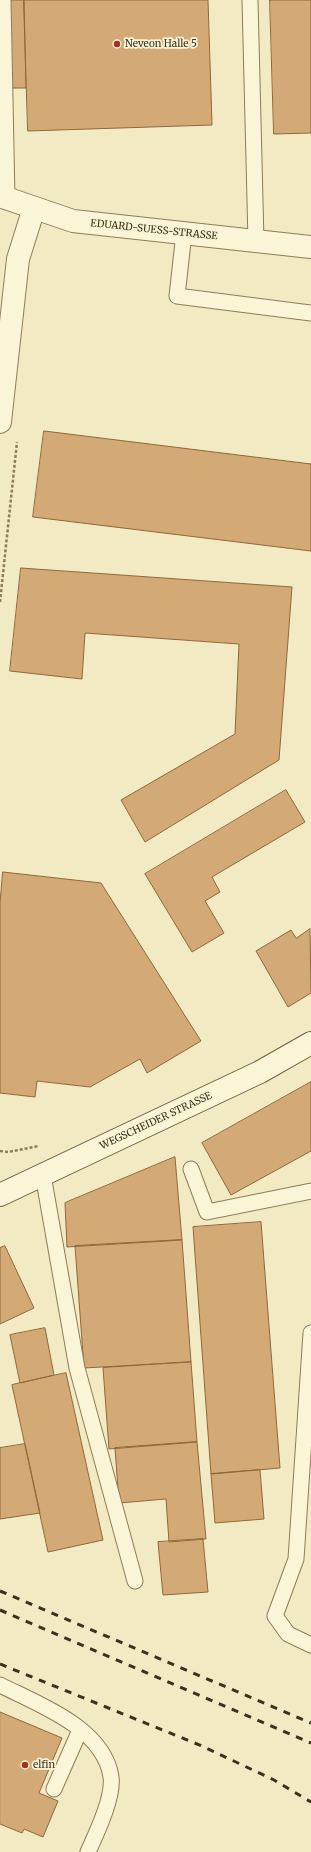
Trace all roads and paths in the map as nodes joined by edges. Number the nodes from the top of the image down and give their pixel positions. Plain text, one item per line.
1 (3, 0) edge
2 (250, 0) edge
3 (4, 198) edge
4 (34, 208) junction
5 (184, 233) junction
6 (256, 241) junction
7 (311, 247) edge
8 (311, 313) edge
9 (0, 422) edge
10 (9, 525) dead end
11 (0, 602) edge
12 (311, 1043) edge
13 (191, 1169) dead end
14 (43, 1176) junction
15 (311, 1191) edge
16 (0, 1195) edge
17 (311, 1333) edge
18 (135, 1581) dead end
19 (311, 1644) edge
20 (0, 1685) edge
21 (80, 1730) junction
22 (54, 1789) dead end
23 (88, 1852) edge

1 - 3 lane
2 - 6 lane
3 - 4 street, EDUARD-SUESS-STRASSE
4 - 5 street, EDUARD-SUESS-STRASSE
4 - 9 street
5 - 6 street, EDUARD-SUESS-STRASSE
5 - 8 lane
6 - 7 street, EDUARD-SUESS-STRASSE
10 - 11 path
12 - 14 street, WEGSCHEIDER STRASSE
13 - 15 lane
14 - 16 street, WEGSCHEIDER STRASSE
14 - 18 lane
17 - 19 lane
20 - 21 lane
21 - 22 lane
21 - 23 lane

